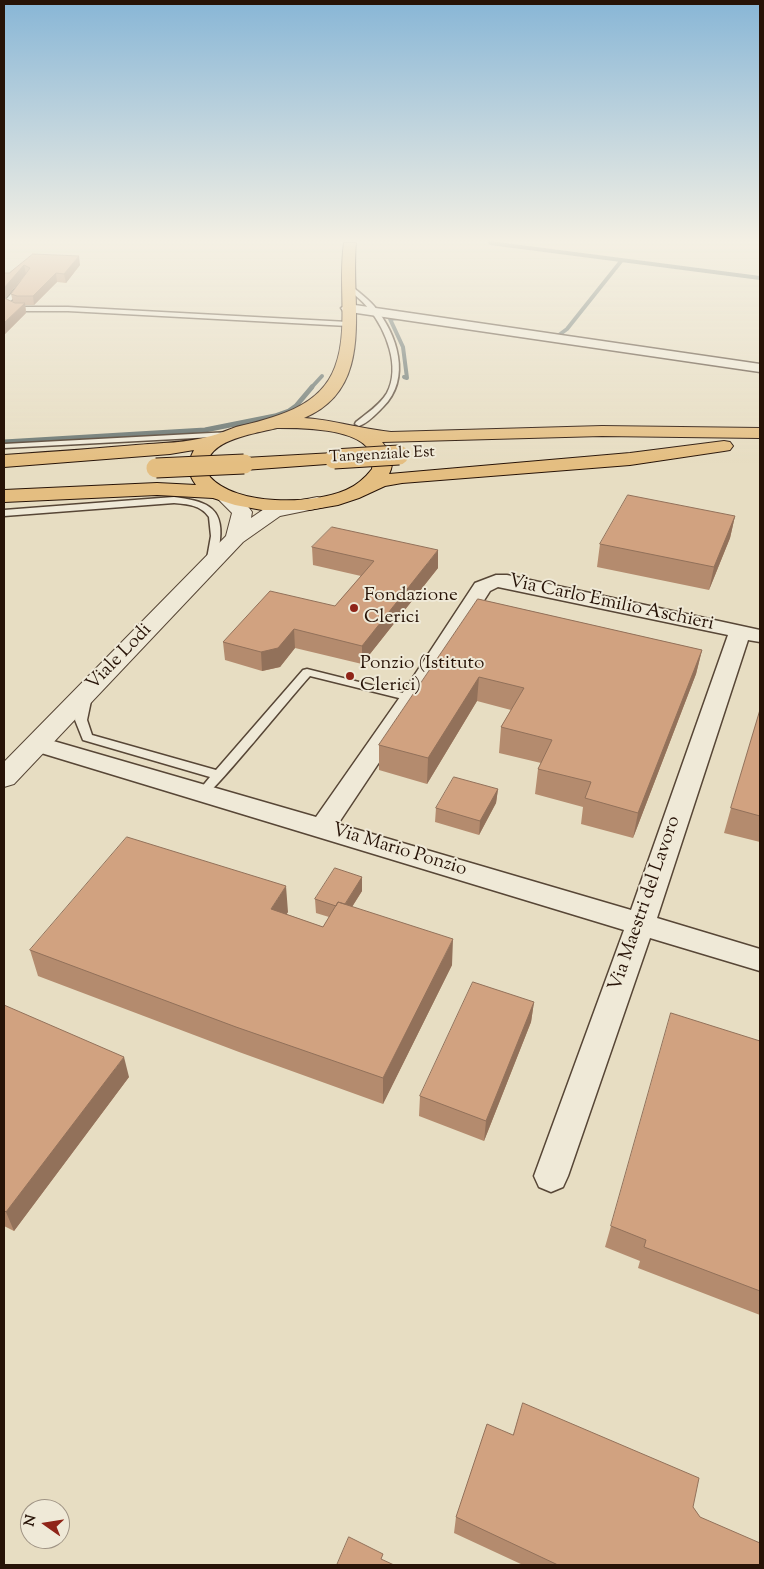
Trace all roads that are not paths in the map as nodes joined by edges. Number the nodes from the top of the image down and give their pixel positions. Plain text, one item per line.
1 (203, 316) edge
2 (348, 316) edge
3 (376, 316) edge
4 (415, 316) edge
5 (348, 324) junction
6 (760, 368) edge
7 (324, 396) junction
8 (276, 423) junction
9 (332, 426) junction
10 (359, 429) junction
11 (760, 437) edge
12 (222, 438) junction
13 (4, 446) edge
14 (438, 453) dead end
15 (419, 454) dead end
16 (4, 462) edge
17 (137, 469) dead end
18 (108, 471) dead end
19 (4, 477) edge
20 (364, 488) junction
21 (222, 494) junction
22 (4, 496) edge
23 (194, 501) junction
24 (319, 503) junction
25 (4, 513) edge
26 (236, 538) junction
27 (211, 564) junction
28 (750, 634) edge
29 (87, 692) junction
30 (411, 698) junction
31 (36, 744) junction
32 (219, 775) junction
33 (4, 778) edge
34 (202, 794) junction
35 (322, 828) junction
36 (640, 924) junction
37 (760, 960) edge
38 (551, 1176) dead end

1 - 5 lane
2 - 5 main road
3 - 10 lane
4 - 6 street
5 - 7 main road
7 - 8 main road
7 - 9 main road
8 - 9 main road
8 - 12 main road
9 - 10 main road
10 - 11 main road
10 - 20 main road
11 - 14 main road, Tangenziale Est
11 - 20 main road
12 - 13 lane
12 - 16 main road
12 - 21 main road
15 - 17 main road, Tangenziale Est, bridge
18 - 19 main road
20 - 24 main road
21 - 22 main road
21 - 23 lane
21 - 24 main road
21 - 26 street
23 - 25 lane
23 - 27 lane
24 - 26 street, Viale Lodi
26 - 27 street, Viale Lodi
27 - 29 street, Viale Lodi
28 - 30 street, Via Carlo Emilio Aschieri
28 - 36 street, Via Maestri del Lavoro
29 - 31 street, Viale Lodi
29 - 32 lane
30 - 32 lane
30 - 35 street, Via Carlo Emilio Aschieri
31 - 33 street, Viale Lodi
31 - 34 street, Via Mario Ponzio
32 - 34 lane
34 - 35 street, Via Mario Ponzio
35 - 36 street, Via Mario Ponzio
36 - 37 street, Via Mario Ponzio
36 - 38 street, Via Maestri del Lavoro

